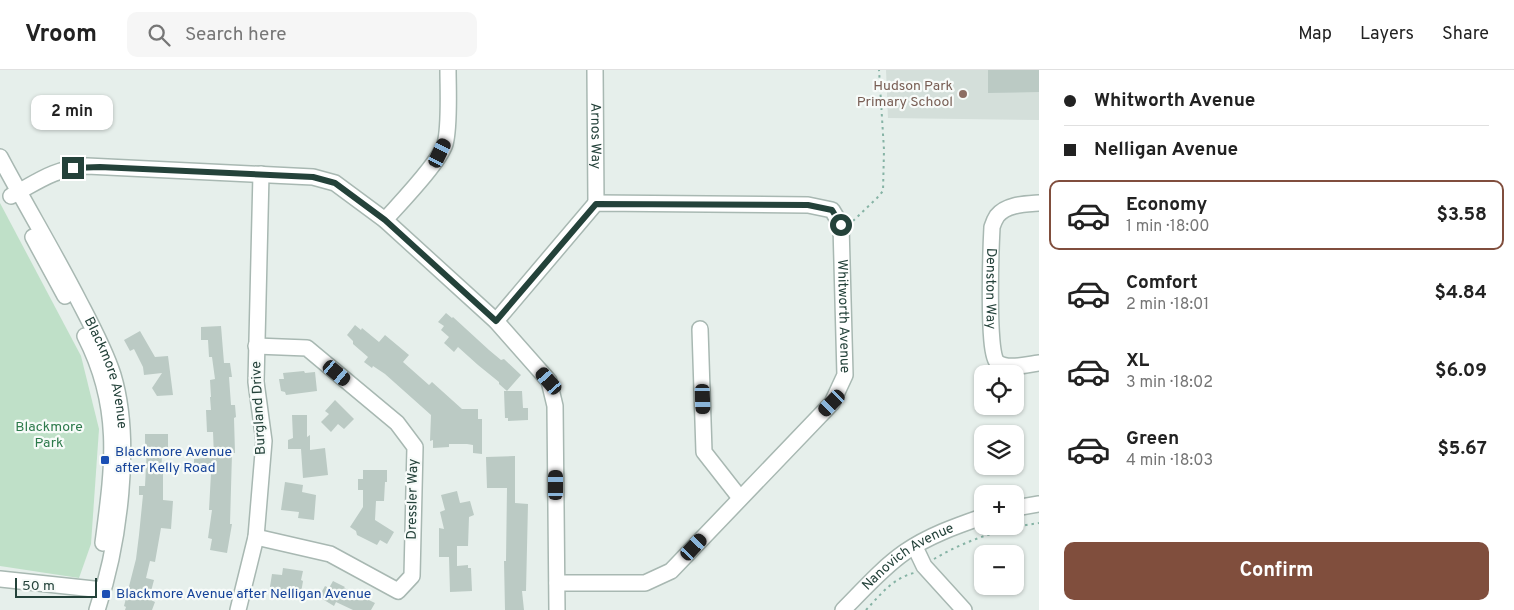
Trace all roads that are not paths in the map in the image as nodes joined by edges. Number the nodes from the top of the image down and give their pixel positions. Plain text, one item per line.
1 (448, 70) edge
2 (595, 70) edge
3 (0, 157) edge
4 (261, 174) junction
5 (0, 178) edge
6 (15, 194) junction
7 (1039, 203) edge
8 (596, 204) junction
9 (385, 220) junction
10 (496, 321) junction
11 (700, 329) dead end
12 (256, 346) junction
13 (1039, 363) edge
14 (740, 498) junction
15 (1039, 504) edge
16 (1024, 506) edge
17 (1039, 514) edge
18 (1024, 516) edge
19 (974, 520) edge
20 (974, 530) edge
21 (256, 537) junction
22 (919, 556) junction
23 (0, 579) edge
24 (557, 583) junction
25 (99, 590) junction
26 (87, 610) edge
27 (97, 610) edge
28 (238, 610) edge
29 (557, 610) edge
30 (842, 610) edge
31 (857, 610) edge
32 (964, 610) edge

1 - 9 street
2 - 8 street, Arnos Way
3 - 6 street, Blackmore Avenue
4 - 6 street
4 - 9 street
4 - 12 street, Burgland Drive
5 - 6 street, Blackmore Avenue
6 - 25 street, Blackmore Avenue
7 - 13 street, Denston Way
8 - 10 street
8 - 14 street, Whitworth Avenue
9 - 10 street
10 - 24 street
11 - 14 street
12 - 21 street, Burgland Drive
12 - 21 street, Dressler Way
14 - 24 street, Whitworth Avenue
15 - 16 street
17 - 18 street
19 - 22 street, Nanovich Avenue
20 - 22 street, Nanovich Avenue
21 - 28 street, Burgland Drive
22 - 30 street, Nanovich Avenue
22 - 31 street, Nanovich Avenue
22 - 32 street
23 - 25 street
24 - 29 street
25 - 26 street, Blackmore Avenue
25 - 27 street, Blackmore Avenue

